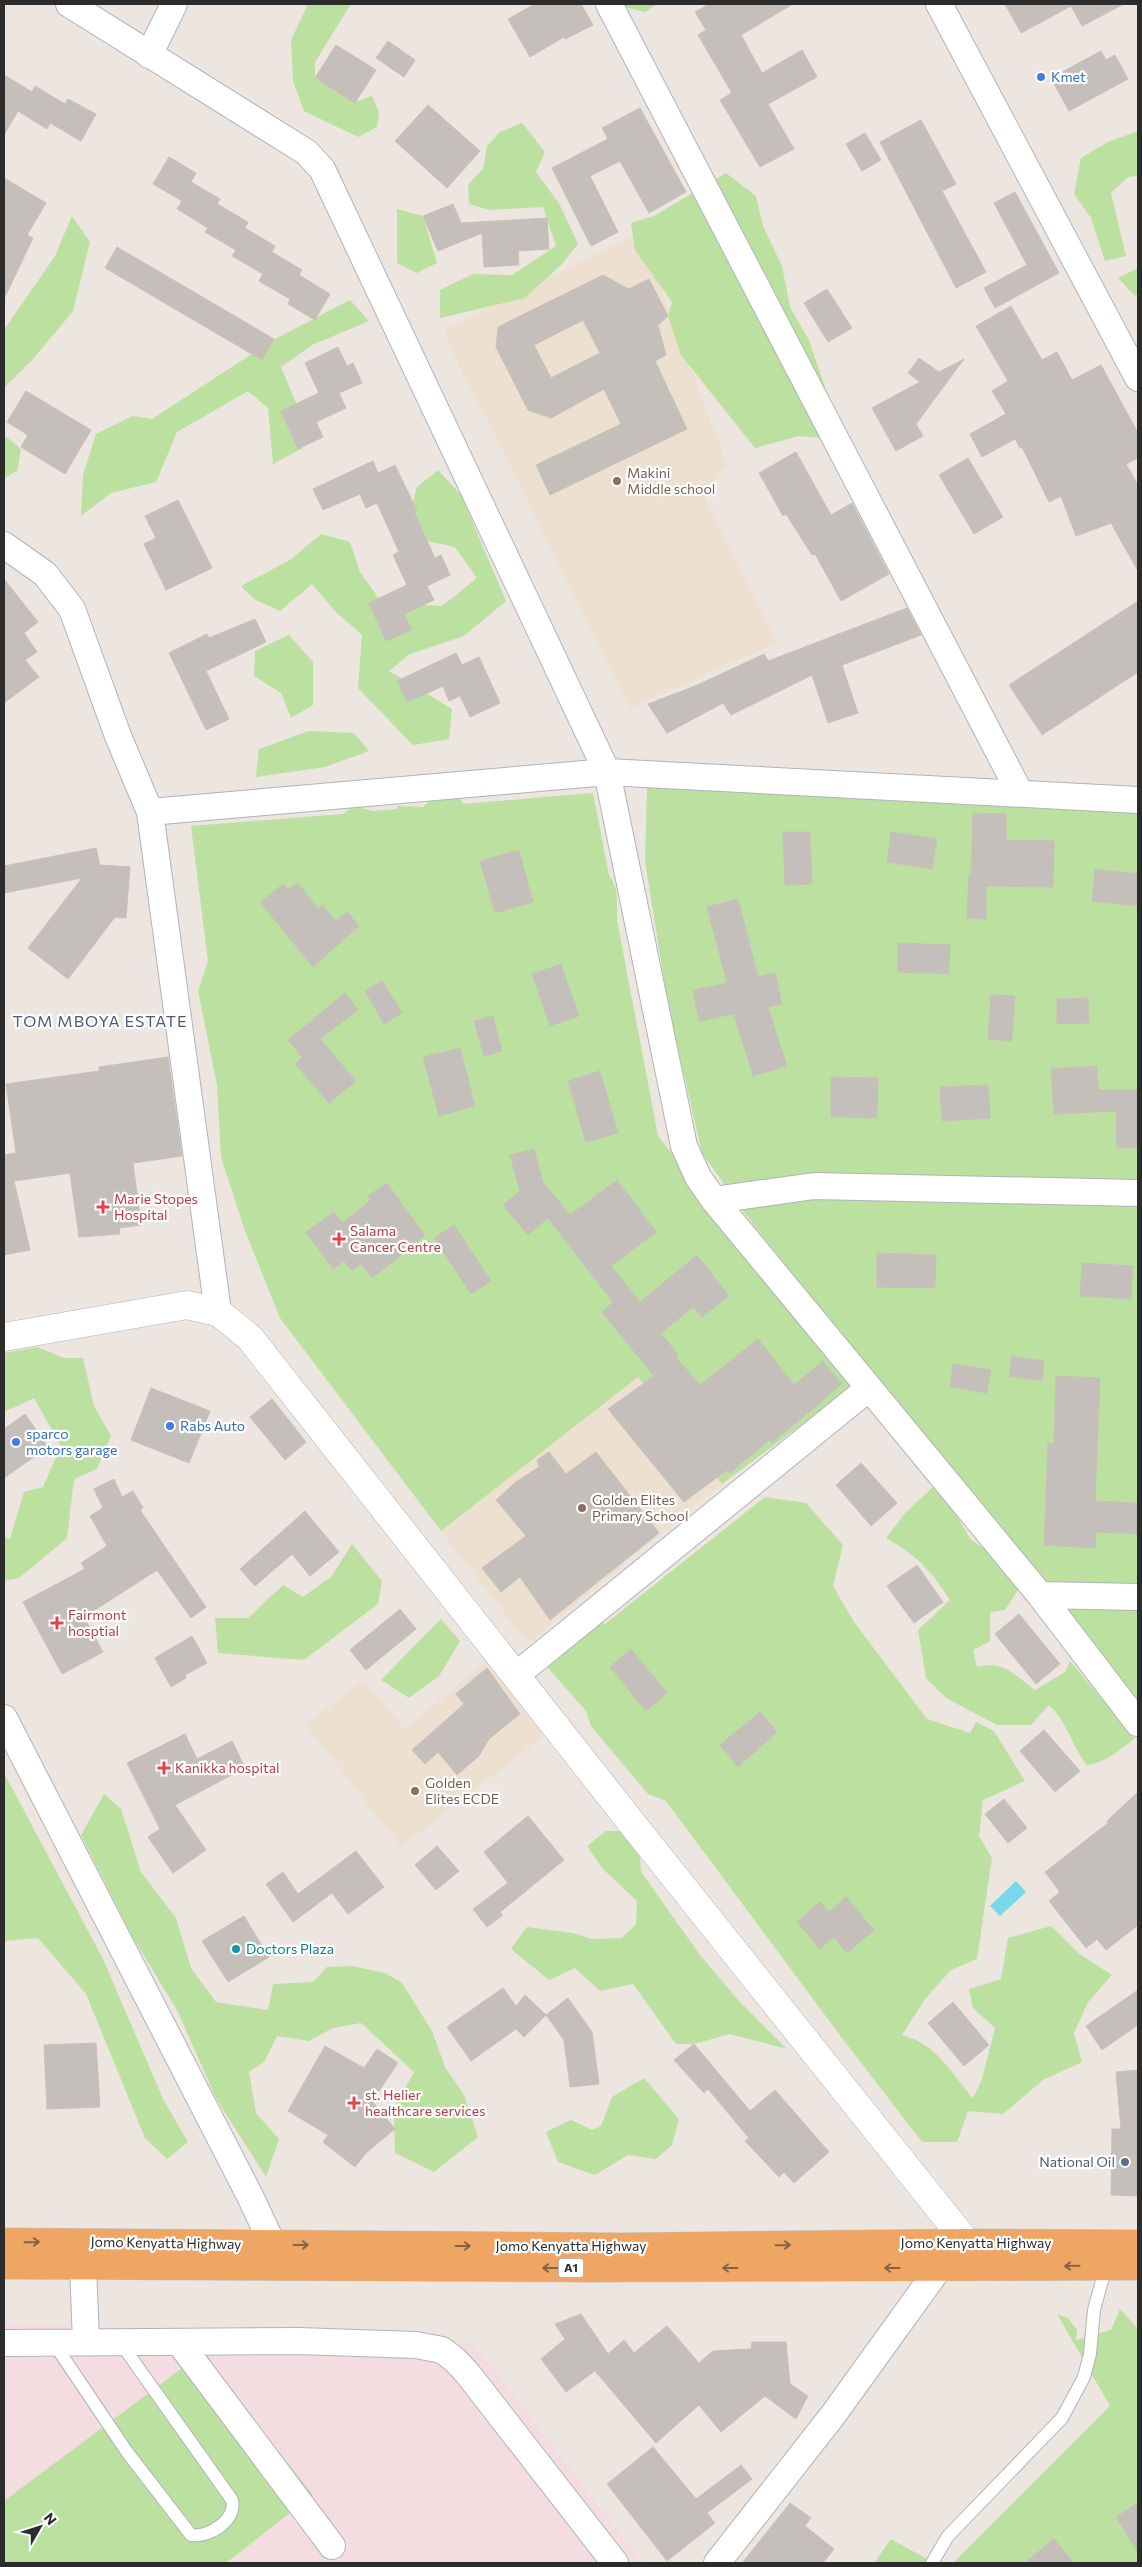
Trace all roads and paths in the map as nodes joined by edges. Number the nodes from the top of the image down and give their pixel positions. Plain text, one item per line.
1 (69, 4) edge
2 (174, 4) edge
3 (609, 4) edge
4 (939, 4) edge
5 (149, 55) junction
6 (1138, 378) edge
7 (4, 545) edge
8 (607, 772) junction
9 (1020, 793) junction
10 (1138, 800) edge
11 (150, 812) junction
12 (1138, 1193) edge
13 (714, 1200) junction
14 (218, 1312) junction
15 (4, 1337) edge
16 (869, 1388) junction
17 (1040, 1595) junction
18 (1138, 1597) edge
19 (515, 1676) junction
20 (4, 1718) edge
21 (1138, 1723) edge
22 (4, 2242) edge
23 (967, 2242) junction
24 (1138, 2244) edge
25 (273, 2245) junction
26 (4, 2265) edge
27 (83, 2266) junction
28 (1106, 2266) junction
29 (1138, 2266) edge
30 (939, 2268) junction
31 (86, 2341) junction
32 (119, 2341) junction
33 (53, 2342) junction
34 (179, 2342) junction
35 (4, 2343) edge
36 (332, 2546) dead end
37 (615, 2563) edge
38 (717, 2563) edge
39 (932, 2563) edge

1 - 5 street
2 - 5 street
3 - 9 street
4 - 6 street
5 - 8 street
7 - 11 street
8 - 9 street
8 - 11 street
8 - 13 street
9 - 10 street
11 - 14 street
12 - 13 street
13 - 16 street
14 - 15 street
14 - 19 street
16 - 17 street
16 - 19 street
17 - 18 street
17 - 21 street
19 - 23 street
20 - 25 street
22 -> 25 highway, Jomo Kenyatta Highway / A1
23 - 24 highway, Jomo Kenyatta Highway / A1
25 -> 23 highway, Jomo Kenyatta Highway / A1
26 - 27 highway, Jomo Kenyatta Highway / A1
30 -> 27 highway, Jomo Kenyatta Highway / A1
27 - 31 street
28 - 29 highway, Jomo Kenyatta Highway / A1
28 -> 30 highway, Jomo Kenyatta Highway / A1
28 - 39 lane
30 - 38 street
31 - 32 street
31 - 33 street
32 - 33 lane
32 - 34 street
33 - 35 street
34 - 36 street
34 - 37 street

